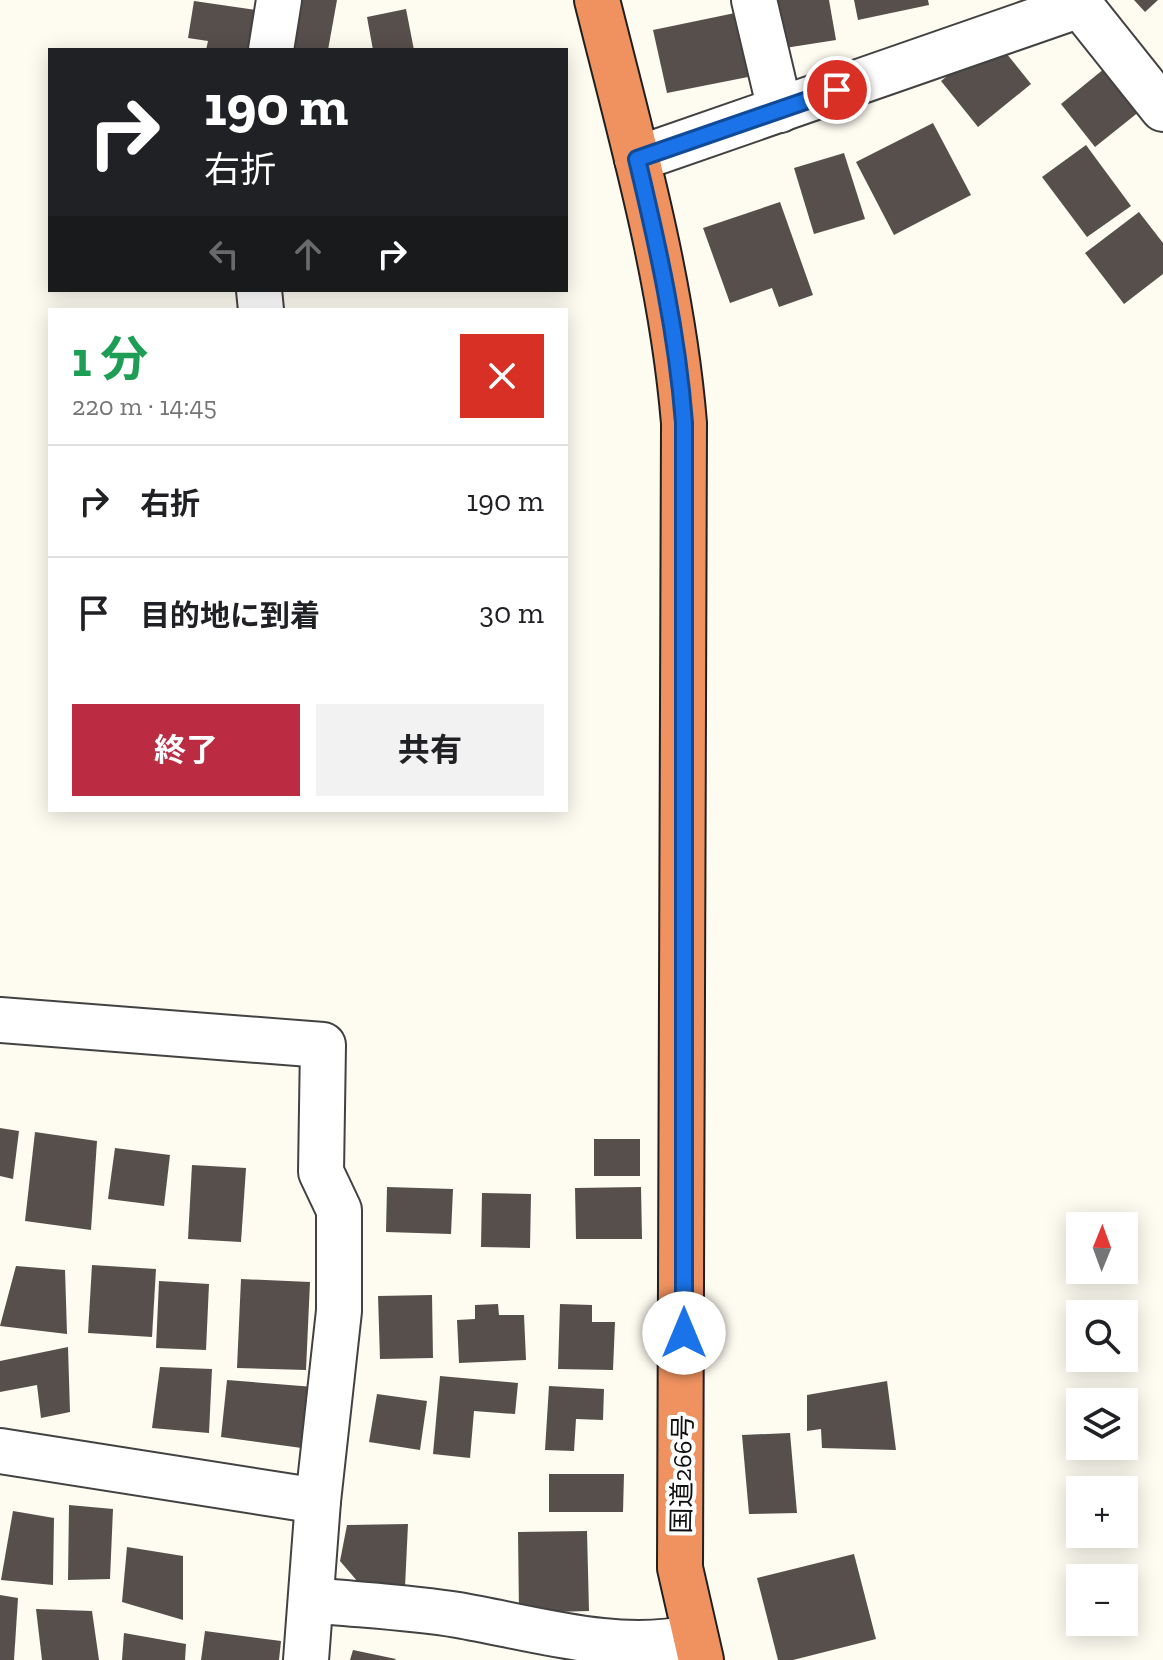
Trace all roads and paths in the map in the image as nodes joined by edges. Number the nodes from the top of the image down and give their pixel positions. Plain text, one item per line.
1 (279, 0) edge
2 (597, 0) edge
3 (754, 0) edge
4 (271, 48) edge
5 (1163, 109) edge
6 (780, 110) junction
7 (637, 159) junction
8 (0, 1020) edge
9 (0, 1451) edge
10 (318, 1501) junction
11 (311, 1600) junction
12 (680, 1650) edge
13 (306, 1660) edge

1 - 4 street
2 - 7 highway, 国道266号
3 - 6 street
5 - 6 street
6 - 7 street
7 - 12 highway, 国道266号
8 - 10 street
9 - 10 street
10 - 11 street
11 - 12 street
11 - 13 street

